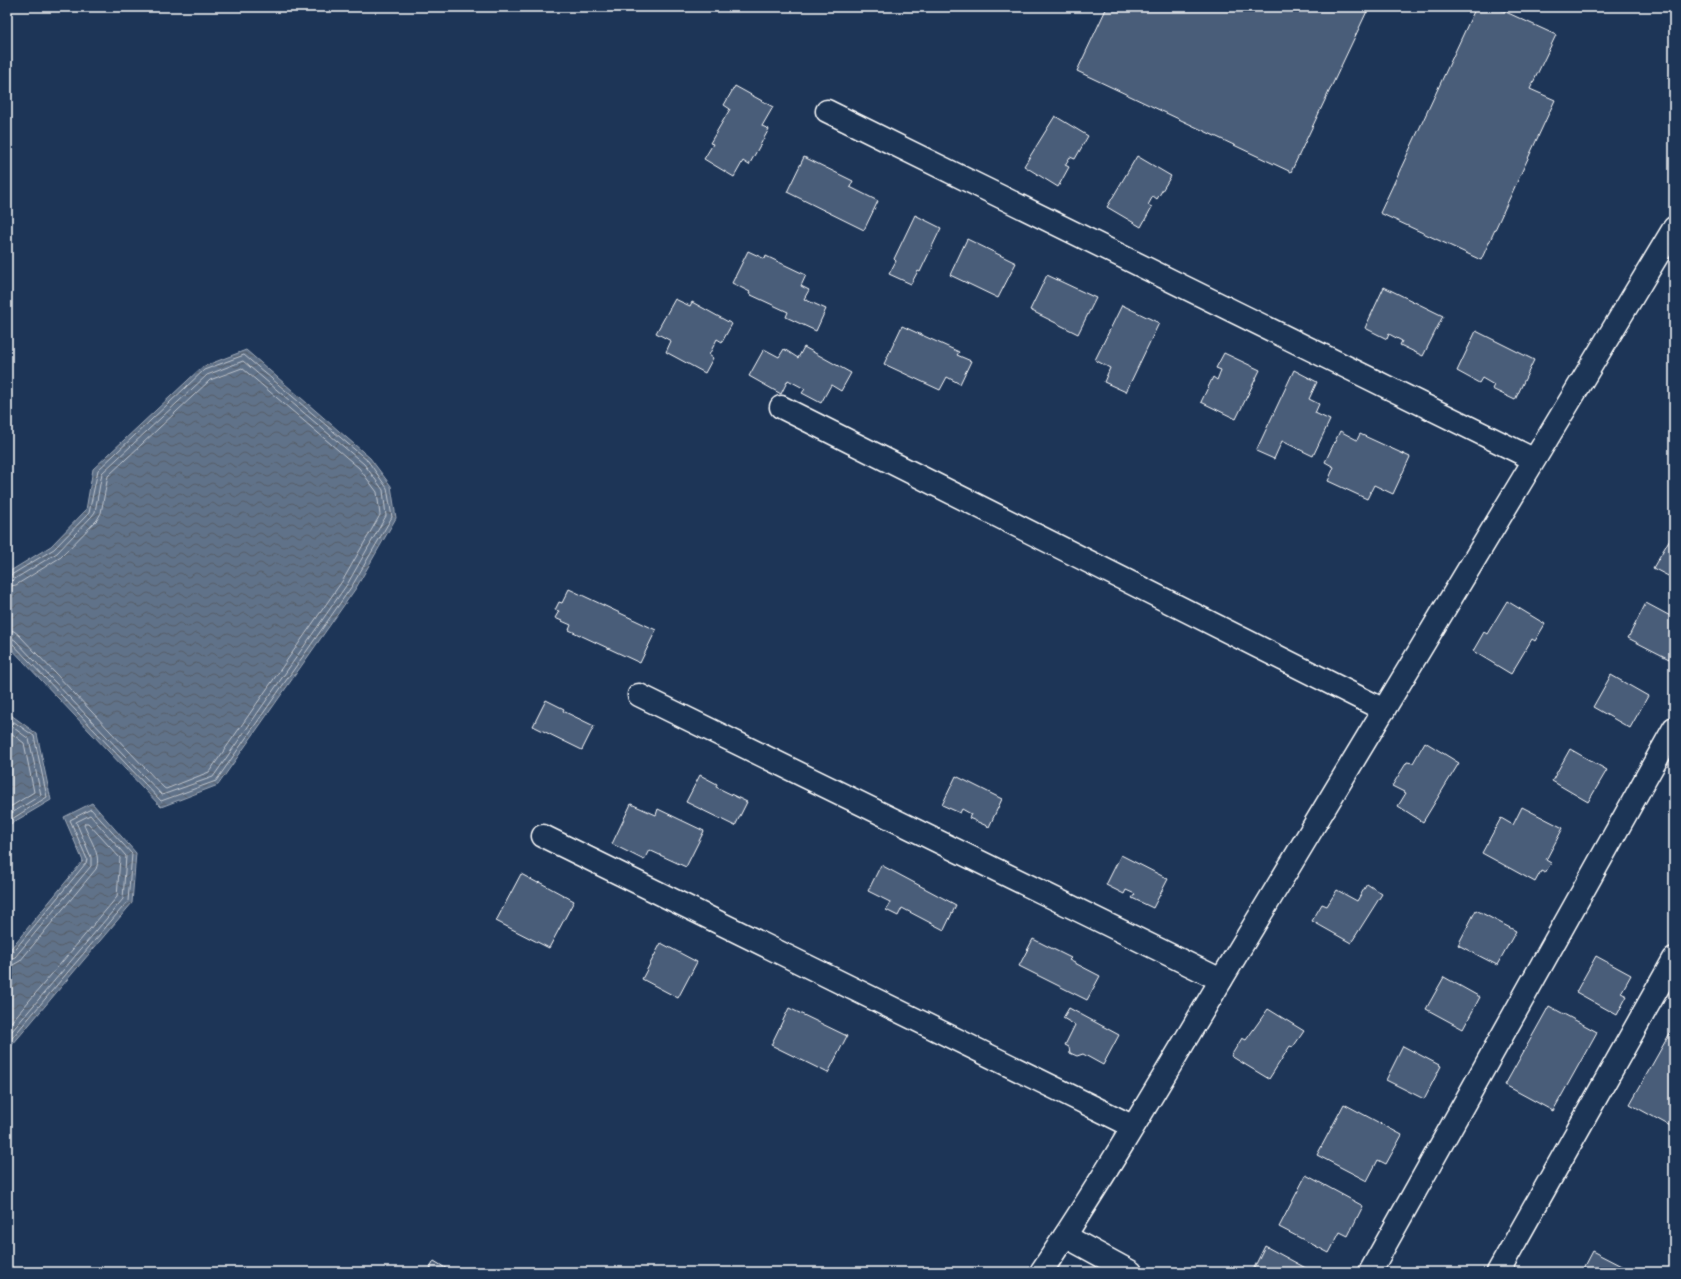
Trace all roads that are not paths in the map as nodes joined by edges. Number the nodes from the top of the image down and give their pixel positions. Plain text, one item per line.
1 (827, 111) dead end
2 (1674, 228) edge
3 (782, 407) dead end
4 (1533, 459) junction
5 (639, 695) dead end
6 (1384, 710) junction
7 (1674, 728) edge
8 (543, 836) dead end
9 (1674, 959) edge
10 (1221, 980) junction
11 (1132, 1126) junction
12 (1065, 1236) junction
13 (1041, 1272) edge
14 (1131, 1272) edge
15 (1370, 1272) edge
16 (1498, 1272) edge

1 - 4 street
2 - 4 street
3 - 6 street
4 - 6 street
5 - 10 street
6 - 10 street
7 - 15 street
8 - 11 street
9 - 16 street
10 - 11 street
11 - 12 street
12 - 13 street
12 - 14 street

